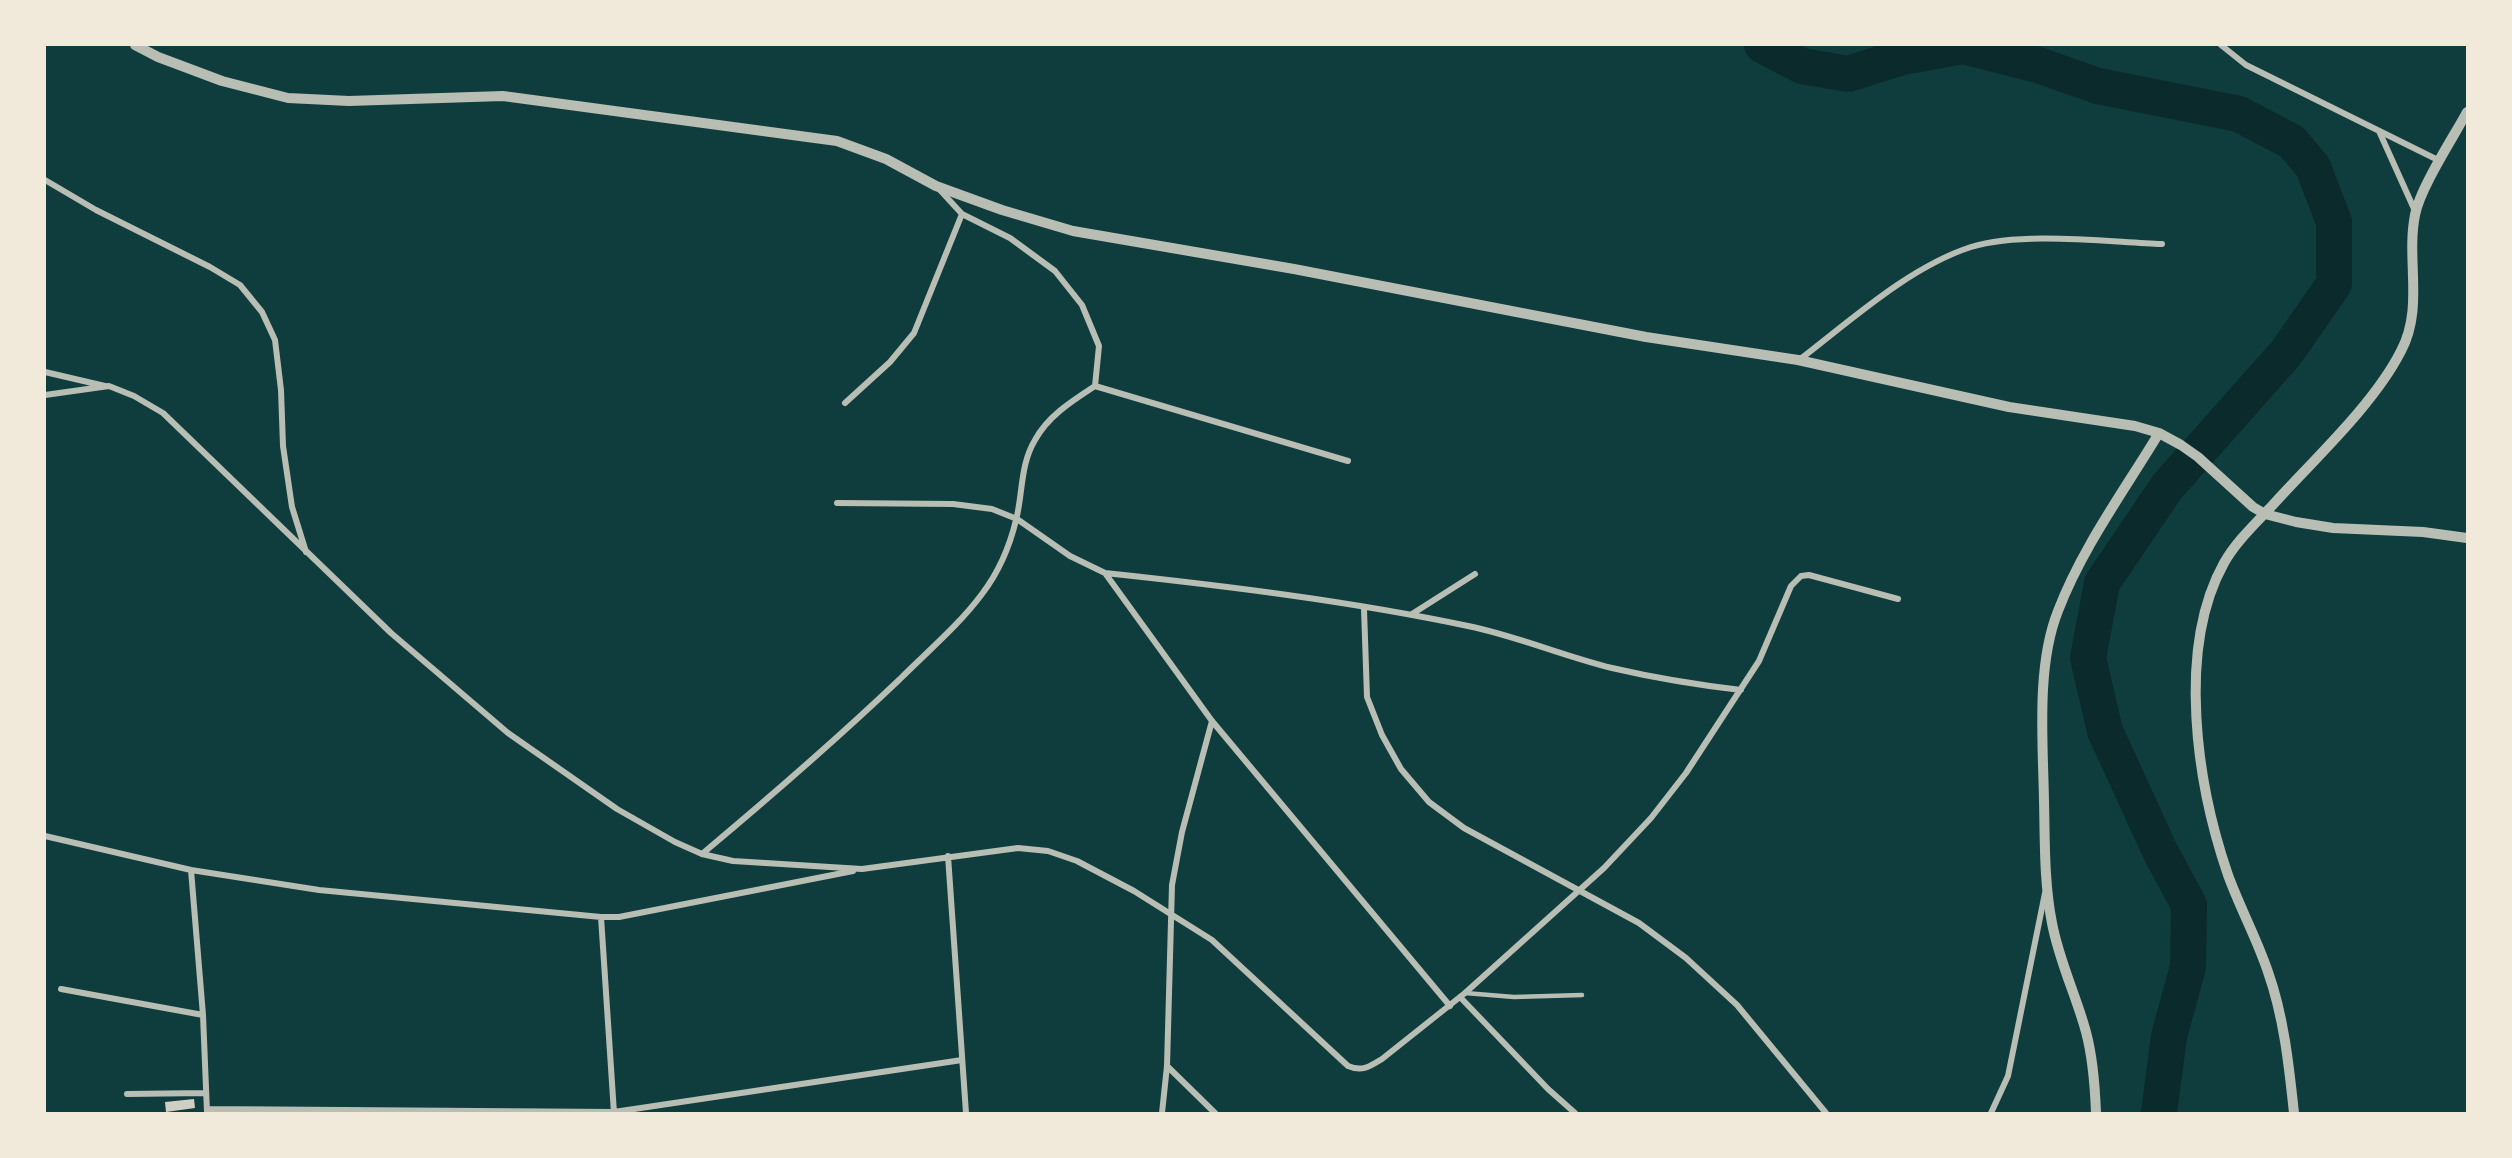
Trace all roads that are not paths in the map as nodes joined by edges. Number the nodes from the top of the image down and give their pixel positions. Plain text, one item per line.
1 (135, 45) edge
2 (2221, 45) edge
3 (2467, 112) edge
4 (2379, 131) junction
5 (2441, 161) junction
6 (45, 180) edge
7 (936, 186) junction
8 (2415, 212) junction
9 (962, 214) junction
10 (2162, 244) dead end
11 (1798, 360) junction
12 (45, 372) edge
13 (109, 386) junction
14 (1095, 386) junction
15 (45, 395) edge
16 (845, 403) dead end
17 (2159, 433) junction
18 (1348, 461) dead end
19 (837, 503) dead end
20 (2265, 514) junction
21 (1017, 519) junction
22 (2467, 538) edge
23 (306, 553) junction
24 (1105, 573) junction
25 (1475, 574) dead end
26 (1898, 599) dead end
27 (1364, 609) junction
28 (1412, 615) junction
29 (1741, 690) junction
30 (1212, 721) junction
31 (45, 836) edge
32 (702, 854) junction
33 (948, 856) junction
34 (862, 869) junction
35 (191, 870) junction
36 (2047, 883) junction
37 (1580, 890) junction
38 (1170, 911) junction
39 (601, 917) junction
40 (61, 989) dead end
41 (1462, 995) junction
42 (1582, 995) dead end
43 (1450, 1006) junction
44 (203, 1015) junction
45 (962, 1060) junction
46 (1167, 1066) junction
47 (205, 1093) junction
48 (127, 1094) dead end
49 (207, 1111) edge
50 (614, 1113) edge
51 (966, 1113) edge
52 (1162, 1113) edge
53 (1215, 1113) edge
54 (1575, 1113) edge
55 (1826, 1113) edge
56 (1991, 1113) edge
57 (2096, 1113) edge
58 (2294, 1113) edge

1 - 7 street
2 - 4 street
3 - 5 street
4 - 5 street
4 - 8 street
5 - 8 street
6 - 23 street
7 - 9 street
7 - 11 street
8 - 20 street
9 - 14 street
9 - 16 street
10 - 11 street
11 - 17 street
12 - 13 street
13 - 15 street
13 - 23 street
14 - 18 street
14 - 21 street
17 - 20 street
17 - 36 street
19 - 21 street
20 - 22 street
20 - 58 street
21 - 24 street
21 - 32 street
23 - 32 street
24 - 27 street
24 - 30 street
25 - 28 street
26 - 29 street
27 - 28 street
27 - 37 street
28 - 29 street
29 - 37 street
30 - 38 street
30 - 43 street
31 - 35 street
32 - 34 street
33 - 34 street
33 - 38 street
33 - 45 street
34 - 39 street
35 - 39 street
35 - 44 street
36 - 56 street
36 - 57 street
37 - 41 street
37 - 55 street
38 - 43 street
38 - 46 street
39 - 50 street
40 - 44 street
41 - 42 lane
41 - 43 street
41 - 54 street
44 - 47 street
45 - 50 street
45 - 51 street
46 - 52 street
46 - 53 street
47 - 48 street
47 - 49 street
49 - 50 street

